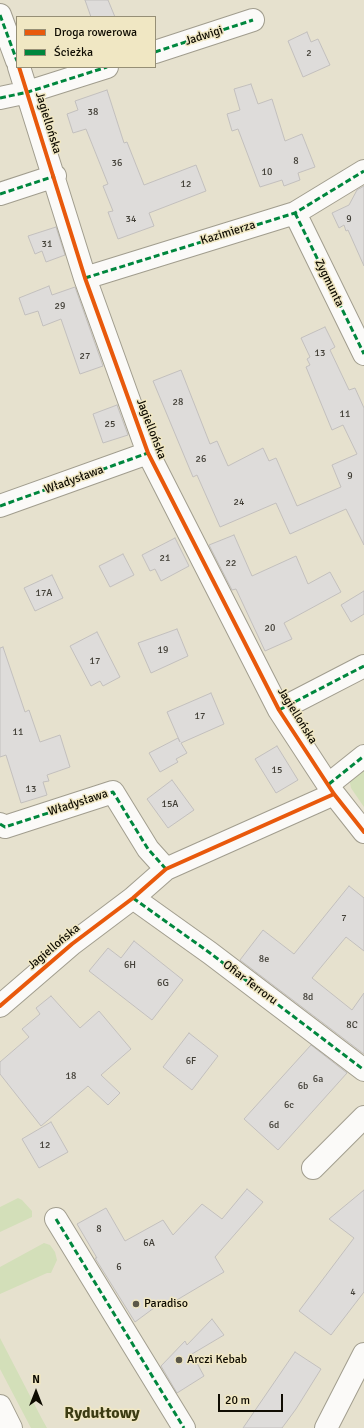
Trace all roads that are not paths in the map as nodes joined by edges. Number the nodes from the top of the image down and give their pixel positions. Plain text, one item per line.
1 (0, 15) edge
2 (253, 20) dead end
3 (156, 52) edge
4 (16, 59) edge
5 (19, 68) edge
6 (103, 68) edge
7 (28, 92) junction
8 (0, 98) edge
9 (364, 171) edge
10 (55, 176) junction
11 (0, 194) edge
12 (295, 213) junction
13 (85, 278) junction
14 (364, 354) edge
15 (148, 453) junction
16 (0, 506) edge
17 (364, 666) edge
18 (279, 710) junction
19 (364, 756) edge
20 (332, 789) junction
21 (0, 824) edge
22 (364, 832) edge
23 (166, 869) junction
24 (133, 898) junction
25 (0, 1006) edge
26 (364, 1070) edge
27 (364, 1117) edge
28 (313, 1168) dead end
29 (56, 1219) dead end
30 (364, 1354) edge
31 (0, 1406) edge
32 (11, 1428) edge
33 (184, 1428) edge
34 (326, 1428) edge

1 - 4 street
2 - 3 street, Jadwigi
5 - 7 street, Jagiellońska
6 - 7 street
7 - 8 street
7 - 10 street, Jagiellońska
9 - 12 street, Kazimierza
10 - 11 street
10 - 13 street, Jagiellońska
12 - 13 street, Kazimierza
12 - 14 street, Zygmunta
13 - 15 street, Jagiellońska
15 - 16 street, Władysława
15 - 18 street, Jagiellońska
17 - 18 street
18 - 20 street, Jagiellońska
19 - 20 street, Jagiellońska
20 - 22 street, Jagiellońska
20 - 23 street, Jagiellońska
21 - 23 street, Władysława
23 - 24 street, Jagiellońska
24 - 25 street, Jagiellońska
24 - 26 street, Ofiar Terroru
27 - 28 street
29 - 33 street
30 - 34 street
31 - 32 street

